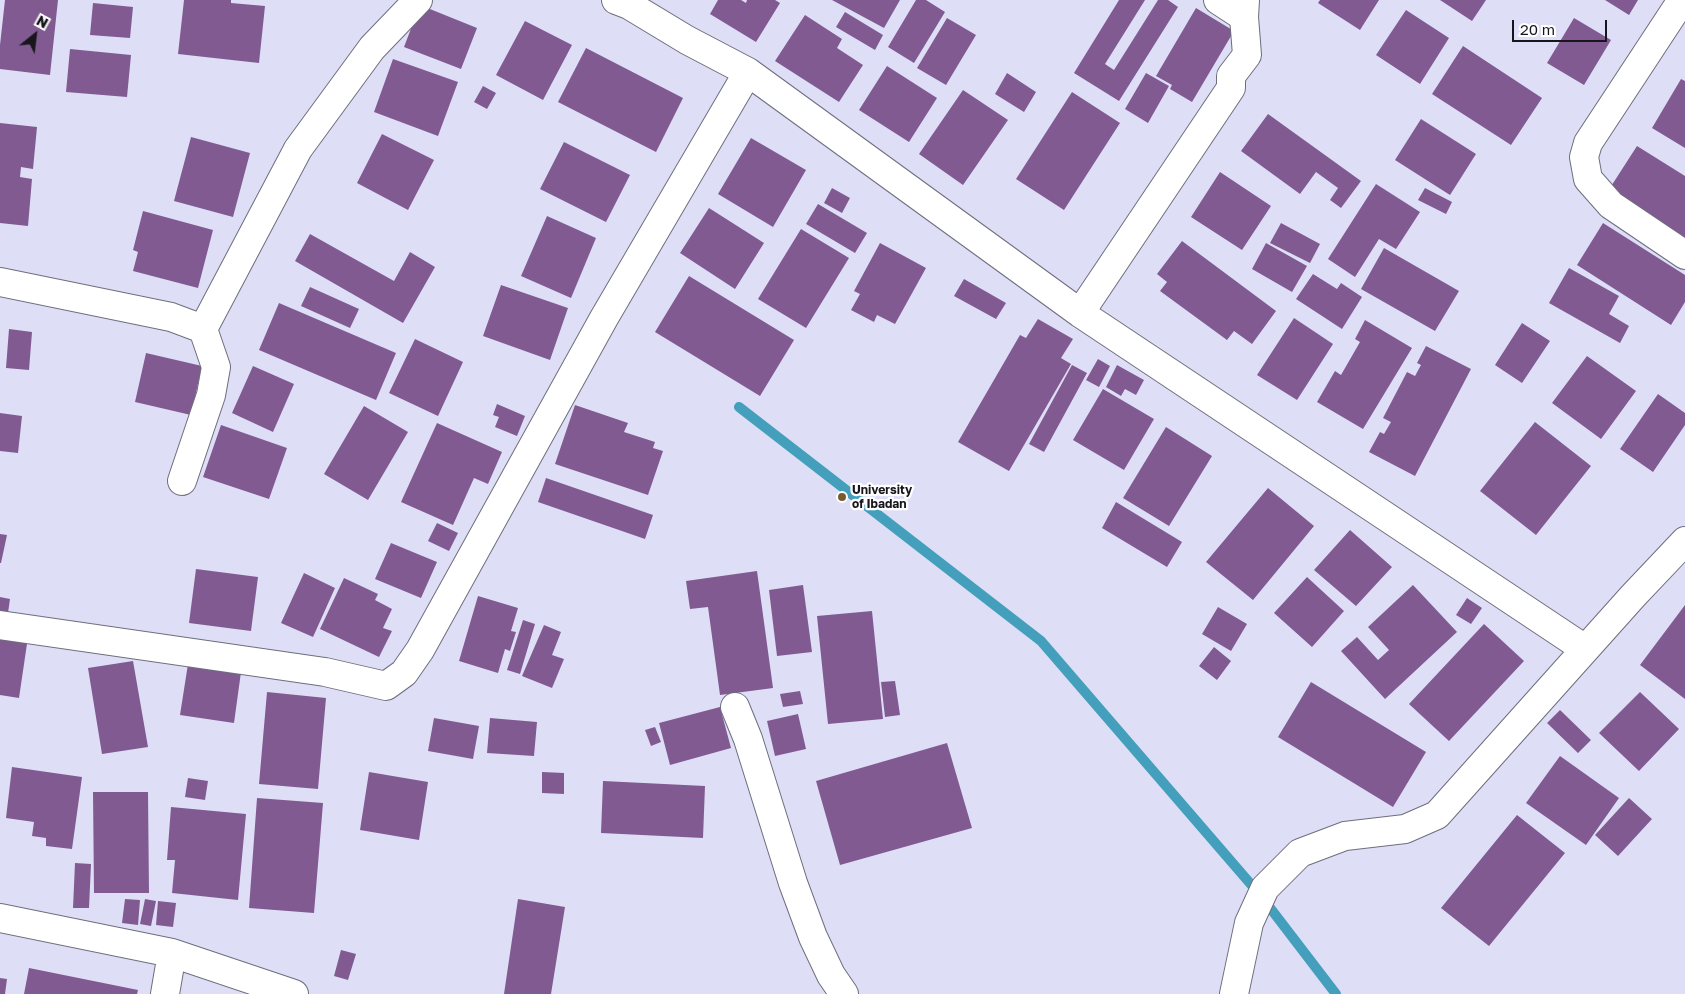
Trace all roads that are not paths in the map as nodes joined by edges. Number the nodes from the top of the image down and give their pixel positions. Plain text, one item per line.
1 (418, 0) edge
2 (616, 0) edge
3 (1218, 0) edge
4 (1682, 0) edge
5 (1244, 9) edge
6 (748, 72) junction
7 (1685, 255) edge
8 (0, 282) edge
9 (1080, 313) junction
10 (203, 329) junction
11 (182, 482) dead end
12 (1685, 541) edge
13 (0, 625) edge
14 (1585, 649) junction
15 (735, 707) dead end
16 (0, 918) edge
17 (172, 953) junction
18 (165, 994) edge
19 (294, 994) edge
20 (844, 994) edge
21 (1234, 994) edge

1 - 10 street
2 - 6 street
3 - 5 street
4 - 7 street
5 - 9 street
6 - 9 street
6 - 13 street
8 - 10 street
9 - 14 street
10 - 11 street
12 - 14 street
14 - 21 street
15 - 20 street
16 - 17 street
17 - 18 street
17 - 19 street

